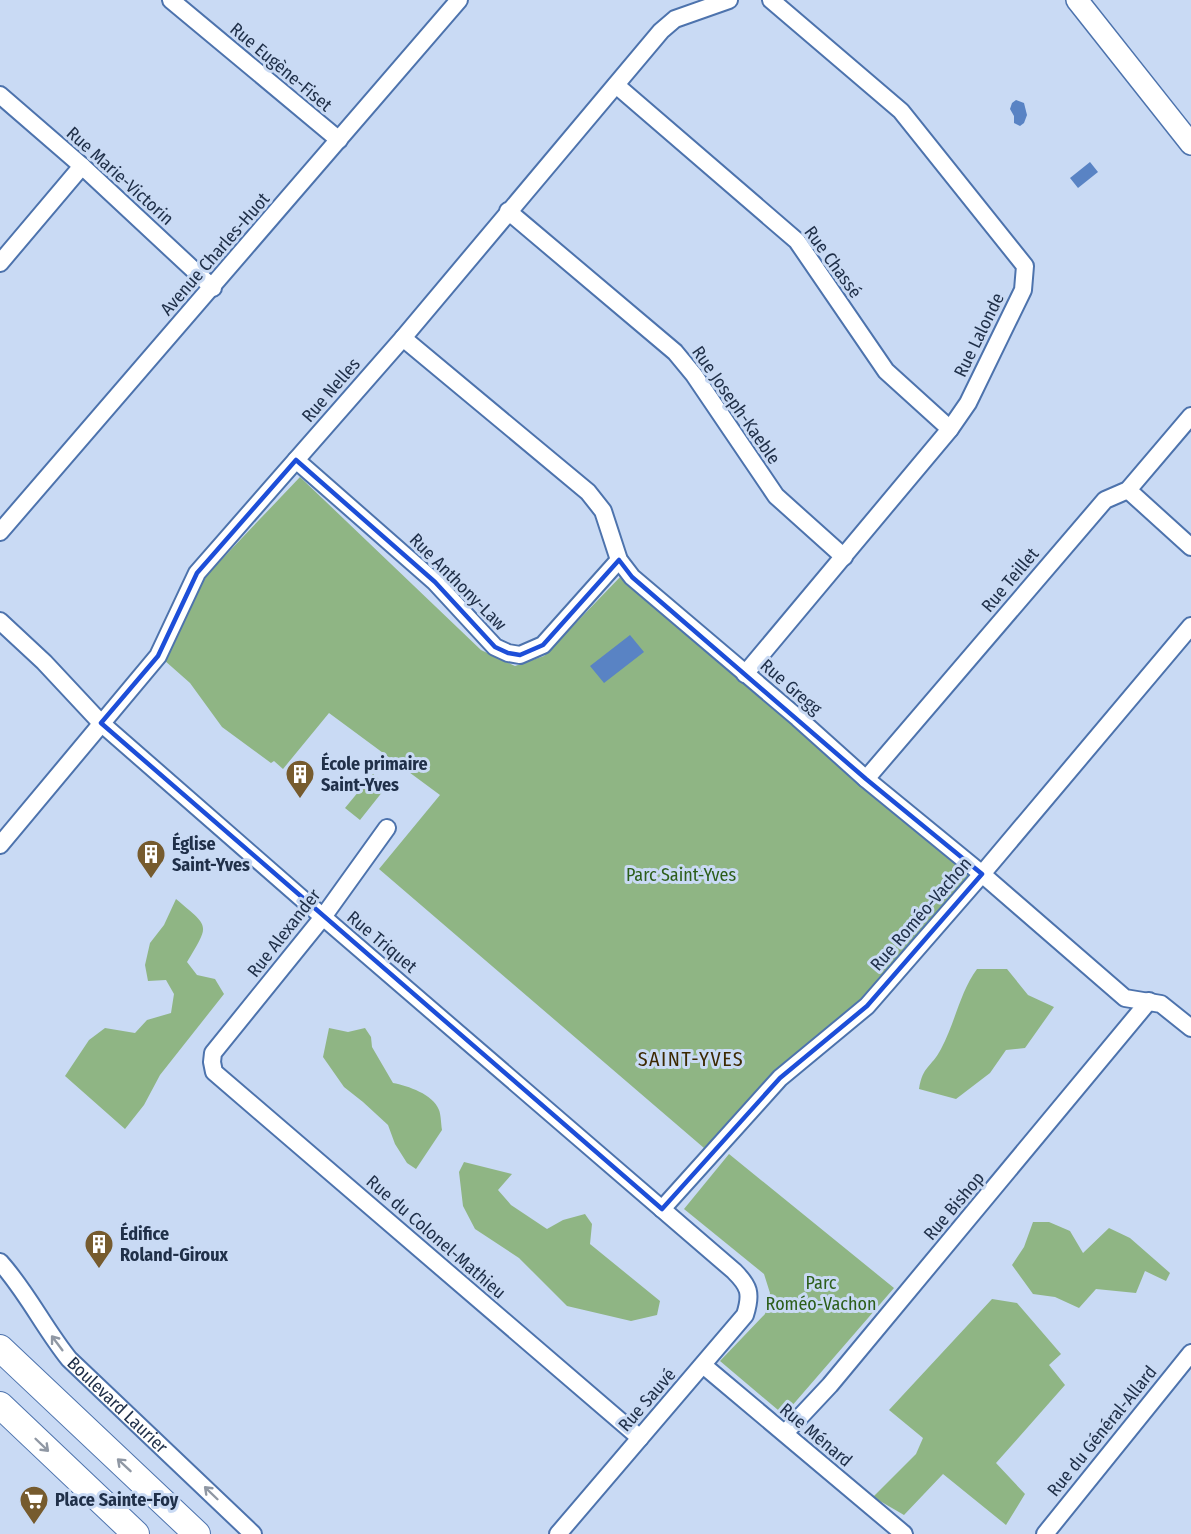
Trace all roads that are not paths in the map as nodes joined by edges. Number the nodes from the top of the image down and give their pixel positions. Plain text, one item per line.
1 (171, 0) edge
2 (729, 0) edge
3 (771, 0) edge
4 (1077, 0) edge
5 (453, 2) edge
6 (616, 85) junction
7 (0, 95) edge
8 (339, 140) junction
9 (1191, 144) edge
10 (82, 166) junction
11 (508, 211) junction
12 (0, 263) edge
13 (213, 288) junction
14 (402, 338) junction
15 (1191, 416) edge
16 (950, 429) junction
17 (296, 460) junction
18 (1128, 490) junction
19 (0, 532) edge
20 (1191, 547) edge
21 (844, 557) junction
22 (619, 560) junction
23 (0, 621) edge
24 (1191, 626) edge
25 (745, 674) junction
26 (101, 723) junction
27 (866, 779) junction
28 (387, 828) dead end
29 (0, 844) edge
30 (982, 874) junction
31 (323, 918) junction
32 (1149, 1001) junction
33 (1191, 1028) edge
34 (212, 1062) joint
35 (662, 1209) junction
36 (0, 1262) edge
37 (747, 1284) joint
38 (0, 1348) edge
39 (1191, 1353) edge
40 (703, 1365) junction
41 (0, 1405) edge
42 (785, 1433) junction
43 (640, 1438) junction
44 (136, 1534) edge
45 (197, 1534) edge
46 (253, 1534) edge
47 (558, 1534) edge
48 (904, 1534) edge
49 (1045, 1534) edge

1 - 8 street, Rue Eugène-Fiset
2 - 6 street, Rue Nelles
3 - 16 street, Rue Lalonde
4 - 9 street
5 - 8 street, Avenue Charles-Huot
6 - 11 street, Rue Nelles
6 - 16 street, Rue Chassé
7 - 10 street, Rue Marie-Victorin
8 - 13 street, Avenue Charles-Huot
10 - 12 street
10 - 13 street, Rue Marie-Victorin
11 - 14 street, Rue Nelles
11 - 21 street, Rue Joseph-Kaeble
13 - 19 street, Avenue Charles-Huot
14 - 17 street, Rue Nelles
14 - 22 street, Rue Gregg
15 - 18 street, Rue Teillet
16 - 21 street, Rue Lalonde
17 - 22 street, Rue Anthony-Law
17 - 26 street, Rue Nelles
18 - 20 street
18 - 27 street, Rue Teillet
21 - 25 street, Rue Lalonde
22 - 25 street, Rue Gregg
23 - 26 street, Rue Triquet
24 - 30 street, Rue Roméo-Vachon
25 - 27 street, Rue Gregg
26 - 29 street, Rue Nelles
26 - 31 street, Rue Triquet
27 - 30 street, Rue Gregg
28 - 31 street, Rue Alexander
30 - 32 street, Rue Gregg
30 - 35 street, Rue Roméo-Vachon
31 - 34 street, Rue Alexander
31 - 35 street, Rue Triquet
32 - 33 street, Rue Gregg
32 - 42 street, Rue Bishop
34 - 43 street, Rue du Colonel-Mathieu
35 - 37 street, Rue Triquet
46 -> 36 street, Boulevard Laurier
37 - 40 street, Rue Sauvé
45 -> 38 main road
39 - 49 street, Rue du Général-Allard
40 - 42 street, Rue Ménard
40 - 43 street, Rue Sauvé
41 -> 44 main road
42 - 48 street, Rue Ménard
43 - 47 street, Rue Sauvé

